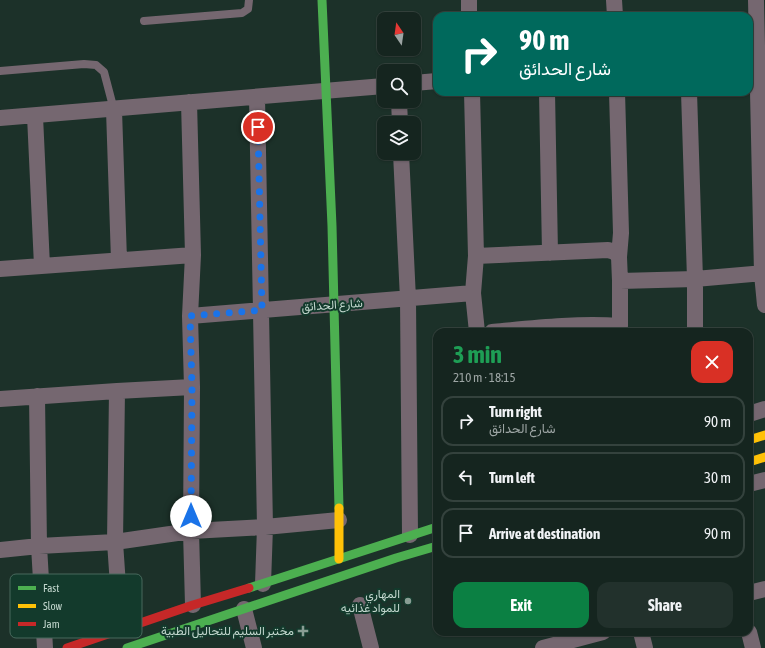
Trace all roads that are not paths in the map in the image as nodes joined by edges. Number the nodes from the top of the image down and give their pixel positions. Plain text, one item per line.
1 (249, 0) edge
2 (322, 0) edge
3 (469, 0) edge
4 (614, 0) edge
5 (756, 0) edge
6 (470, 12) edge
7 (615, 12) edge
8 (144, 21) dead end
9 (754, 58) edge
10 (0, 71) edge
11 (433, 81) edge
12 (421, 82) edge
13 (377, 86) edge
14 (327, 90) junction
15 (472, 96) edge
16 (547, 96) edge
17 (617, 96) edge
18 (689, 96) edge
19 (257, 97) junction
20 (189, 102) junction
21 (114, 110) junction
22 (35, 116) junction
23 (0, 118) edge
24 (401, 160) edge
25 (550, 253) junction
26 (193, 255) junction
27 (476, 256) junction
28 (619, 257) junction
29 (119, 260) junction
30 (42, 266) junction
31 (0, 269) edge
32 (764, 274) edge
33 (695, 279) junction
34 (620, 281) junction
35 (473, 293) junction
36 (408, 299) junction
37 (335, 304) junction
38 (765, 305) edge
39 (262, 310) junction
40 (190, 316) junction
41 (477, 328) edge
42 (557, 328) edge
43 (616, 328) edge
44 (620, 328) edge
45 (695, 328) edge
46 (192, 388) junction
47 (117, 391) junction
48 (37, 396) junction
49 (0, 399) edge
50 (765, 409) edge
51 (753, 413) edge
52 (765, 435) edge
53 (753, 439) edge
54 (765, 457) edge
55 (753, 461) edge
56 (765, 480) edge
57 (753, 483) edge
58 (339, 520) junction
59 (265, 527) junction
60 (433, 529) edge
61 (191, 532) junction
62 (410, 534) junction
63 (115, 542) junction
64 (39, 546) junction
65 (433, 547) edge
66 (0, 550) edge
67 (339, 558) junction
68 (41, 574) edge
69 (117, 574) edge
70 (263, 584) junction
71 (765, 589) edge
72 (753, 592) edge
73 (193, 605) junction
74 (360, 605) dead end
75 (244, 609) junction
76 (142, 622) edge
77 (588, 636) edge
78 (641, 636) edge
79 (750, 636) edge
80 (44, 638) edge
81 (95, 638) edge
82 (45, 648) edge
83 (67, 648) edge
84 (126, 648) edge
85 (254, 648) edge
86 (371, 648) edge
87 (544, 648) edge
88 (645, 648) edge
89 (753, 648) edge

1 - 8 lane
2 - 14 main road
3 - 6 street
4 - 7 street
5 - 9 street
9 - 32 street
10 - 21 lane
11 - 12 street
13 - 14 street
14 - 19 street
14 - 37 main road
15 - 27 street
16 - 25 street
17 - 28 street
18 - 33 street
19 - 20 street
19 - 39 street
20 - 21 street
20 - 26 street
21 - 22 street
21 - 29 street
22 - 23 street
22 - 30 street
24 - 36 street
25 - 27 street
25 - 28 street
26 - 29 street
26 - 40 street
27 - 35 street
28 - 34 street
29 - 30 street
30 - 31 street
32 - 33 street
32 - 38 street
33 - 34 street
33 - 45 street
34 - 44 street
35 - 36 street, شارع الحدائق
35 - 41 street
36 - 37 street, شارع الحدائق
36 - 62 street
37 - 39 street, شارع الحدائق
37 - 58 main road
39 - 40 street, شارع الحدائق
39 - 59 street
40 - 46 street
42 - 43 street
46 - 47 street
46 - 61 street
47 - 48 street
47 - 63 street
48 - 49 street
48 - 64 street
50 - 51 street
52 - 53 main road
54 - 55 main road
56 - 57 street
58 - 59 street
58 - 67 main road
59 - 61 street
59 - 70 street
60 - 62 main road
61 - 63 street
61 - 73 street
62 - 67 main road
63 - 64 street
63 - 69 street
64 - 66 street
64 - 68 street
65 - 75 main road
67 - 70 main road
70 - 73 main road
71 - 72 street
73 - 76 main road
74 - 86 street
75 - 84 main road
75 - 85 street
77 - 87 street
78 - 88 street
79 - 89 street
80 - 82 street
81 - 83 main road

